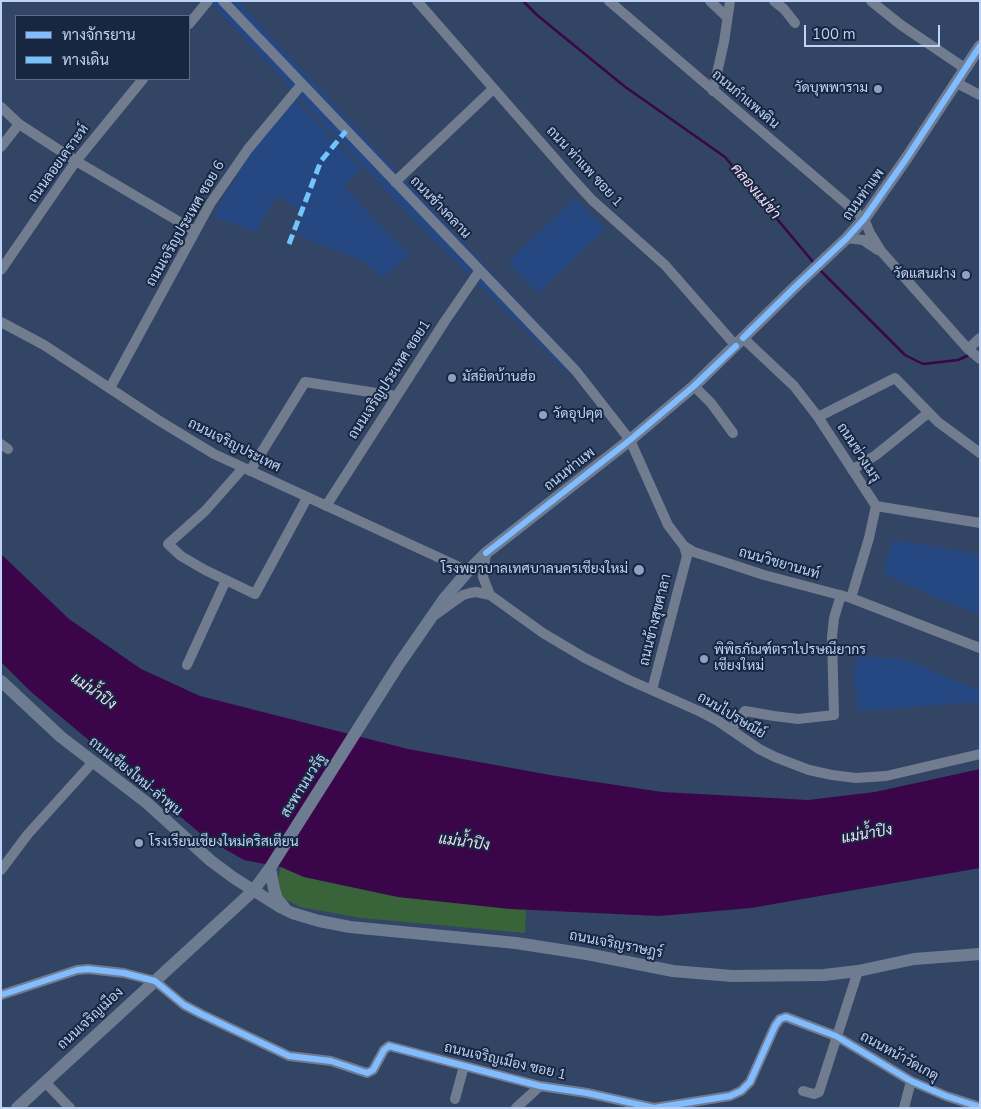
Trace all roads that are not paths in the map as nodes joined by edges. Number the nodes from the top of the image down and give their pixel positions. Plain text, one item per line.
1 (208, 1) edge
2 (223, 1) edge
3 (418, 1) edge
4 (609, 1) edge
5 (710, 1) edge
6 (730, 1) edge
7 (774, 1) edge
8 (871, 1) edge
9 (727, 17) junction
10 (190, 23) edge
11 (795, 24) dead end
12 (979, 48) edge
13 (966, 68) junction
14 (142, 80) edge
15 (957, 82) junction
16 (302, 84) junction
17 (493, 89) junction
18 (713, 91) junction
19 (980, 95) edge
20 (1, 107) edge
21 (19, 124) junction
22 (1, 147) edge
23 (76, 161) junction
24 (395, 182) junction
25 (864, 219) junction
26 (195, 231) junction
27 (848, 238) junction
28 (881, 251) junction
29 (1, 270) edge
30 (480, 270) junction
31 (1, 322) edge
32 (980, 338) edge
33 (739, 342) junction
34 (968, 349) junction
35 (980, 359) edge
36 (694, 386) junction
37 (110, 388) junction
38 (396, 396) junction
39 (928, 413) junction
40 (818, 417) junction
41 (733, 433) dead end
42 (630, 440) junction
43 (980, 453) edge
44 (246, 470) junction
45 (852, 470) junction
46 (307, 498) junction
47 (326, 506) junction
48 (876, 506) junction
49 (980, 523) edge
50 (688, 551) junction
51 (486, 553) junction
52 (468, 570) junction
53 (226, 580) junction
54 (490, 595) junction
55 (846, 597) junction
56 (434, 615) junction
57 (980, 648) edge
58 (187, 665) dead end
59 (1, 681) edge
60 (652, 690) junction
61 (363, 721) joint
62 (731, 730) junction
63 (980, 754) edge
64 (93, 762) junction
65 (270, 868) junction
66 (1, 870) edge
67 (254, 891) junction
68 (292, 913) junction
69 (980, 954) edge
70 (858, 971) junction
71 (155, 981) junction
72 (1, 995) edge
73 (836, 1036) junction
74 (464, 1066) junction
75 (911, 1081) junction
76 (45, 1082) junction
77 (540, 1086) junction
78 (803, 1091) dead end
79 (455, 1099) dead end
80 (980, 1107) edge
81 (17, 1108) edge
82 (70, 1108) edge
83 (516, 1108) edge
84 (654, 1108) edge
85 (904, 1108) edge

1 - 10 street
2 - 16 street, ถนนช้างคลาน
3 - 17 street, ถนน ท่าแพ ซอย 1
4 - 18 street, ถนนกำแพงดิน
5 - 9 street
6 - 9 street
7 - 11 street
8 - 13 street
9 - 18 street
12 - 13 main road, ถนนท่าแพ
13 - 15 main road, ถนนท่าแพ
14 - 23 street, ถนนลอยเคราะห์
15 - 19 street
15 - 25 main road, ถนนท่าแพ
16 - 24 street, ถนนช้างคลาน
16 - 26 street, ถนนเจริญประเทศ ซอย 6
17 - 24 street
17 - 33 street, ถนน ท่าแพ ซอย 1
18 - 25 street, ถนนกำแพงดิน
20 - 21 street
21 - 22 street
21 - 23 street
23 - 26 street
23 - 29 street, ถนนลอยเคราะห์
24 - 30 street, ถนนช้างคลาน
25 - 27 main road, ถนนท่าแพ
25 - 28 street
26 - 37 street, ถนนเจริญประเทศ ซอย 6
27 - 28 street
27 - 33 main road, ถนนท่าแพ
28 - 34 street
30 - 38 street, ถนนเจริญประเทศ ซอย1
30 - 42 street, ถนนช้างคลาน
31 - 37 street, ถนนเจริญประเทศ
32 - 34 street
33 - 36 main road, ถนนท่าแพ
33 - 40 street, ถนนข่วงเมรุ
34 - 35 street
36 - 41 street
36 - 42 main road, ถนนท่าแพ
37 - 44 street, ถนนเจริญประเทศ
38 - 44 street
38 - 47 street, ถนนเจริญประเทศ ซอย1
39 - 40 street
39 - 43 street
39 - 45 street
40 - 45 street, ถนนข่วงเมรุ
42 - 50 street
42 - 51 main road, ถนนท่าแพ
44 - 46 street, ถนนเจริญประเทศ
44 - 53 street
45 - 48 street, ถนนข่วงเมรุ
46 - 47 street, ถนนเจริญประเทศ
46 - 53 street
47 - 52 street, ถนนเจริญประเทศ
48 - 49 street
48 - 55 street
50 - 55 street, ถนนวิชยานนท์
50 - 60 street, ถนนข้างสุขศาลา
51 - 52 main road, ถนนท่าแพ
51 - 54 street
52 - 56 main road, ถนนท่าแพ
53 - 58 street
54 - 56 street
54 - 60 street, ถนนไปรษณีย์
55 - 57 street, ถนนวิชยานนท์
55 - 62 street
56 - 61 main road, ถนนท่าแพ
59 - 64 main road, ถนนเชียงใหม่-ลำพูน
60 - 62 street, ถนนไปรษณีย์
61 - 65 main road, สะพานนวรัฐ
62 - 63 street, ถนนไปรษณีย์
64 - 66 street
64 - 67 main road, ถนนเชียงใหม่-ลำพูน
65 - 67 main road, ถนนเจริญเมือง
65 - 68 main road
67 - 68 main road, ถนนเจริญราษฎร์
67 - 71 main road, ถนนเจริญเมือง
68 - 70 main road, ถนนเจริญราษฎร์
69 - 70 main road, ถนนเจริญราษฎร์
70 - 73 street
71 - 72 street
71 - 74 street, ถนนเจริญเมือง ซอย 1
71 - 76 main road, ถนนเจริญเมือง
73 - 75 street, ถนนหน้าวัดเกตุ
73 - 78 street
73 - 84 street, ถนนเจริญเมือง ซอย 1
74 - 77 street, ถนนเจริญเมือง ซอย 1
74 - 79 street
75 - 80 street, ถนนหน้าวัดเกตุ
75 - 85 street
76 - 81 main road, ถนนเจริญเมือง
76 - 82 street
77 - 83 street
77 - 84 street, ถนนเจริญเมือง ซอย 1

